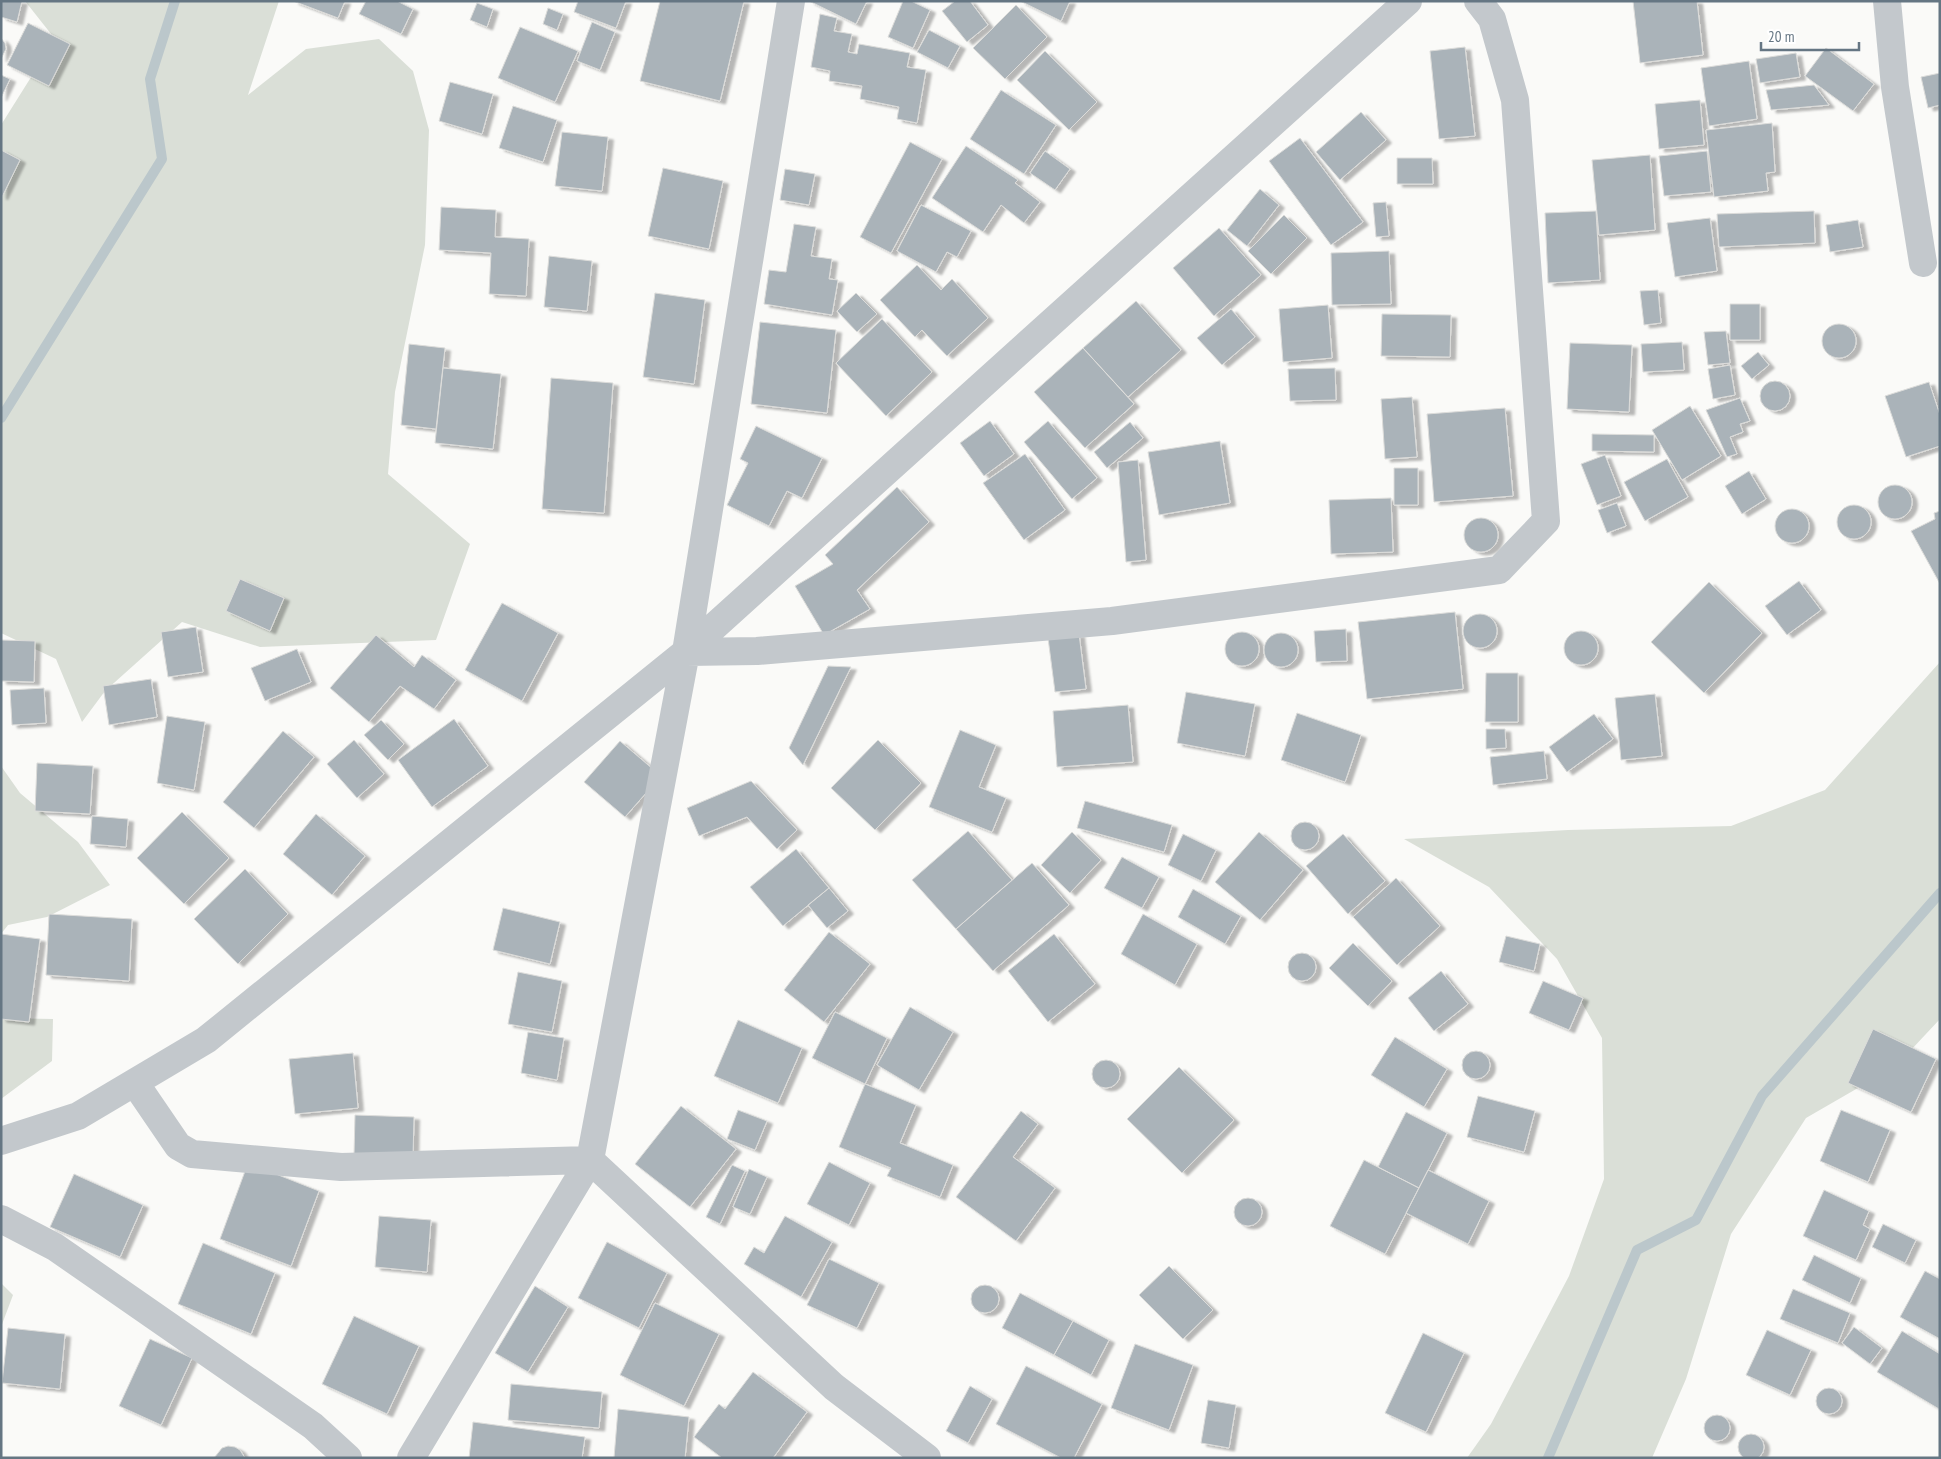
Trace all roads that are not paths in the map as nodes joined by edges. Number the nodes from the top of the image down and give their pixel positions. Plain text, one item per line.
1 (790, 1) edge
2 (1408, 1) edge
3 (1478, 1) edge
4 (1887, 1) edge
5 (1923, 263) dead end
6 (686, 652) junction
7 (135, 1083) junction
8 (1, 1141) edge
9 (590, 1160) junction
10 (1, 1219) edge
11 (348, 1458) edge
12 (411, 1458) edge
13 (927, 1458) edge

1 - 6 street
2 - 6 street
3 - 6 street
4 - 5 street
6 - 7 street
6 - 9 street
7 - 8 street
7 - 9 street
9 - 12 street
9 - 13 street
10 - 11 street

